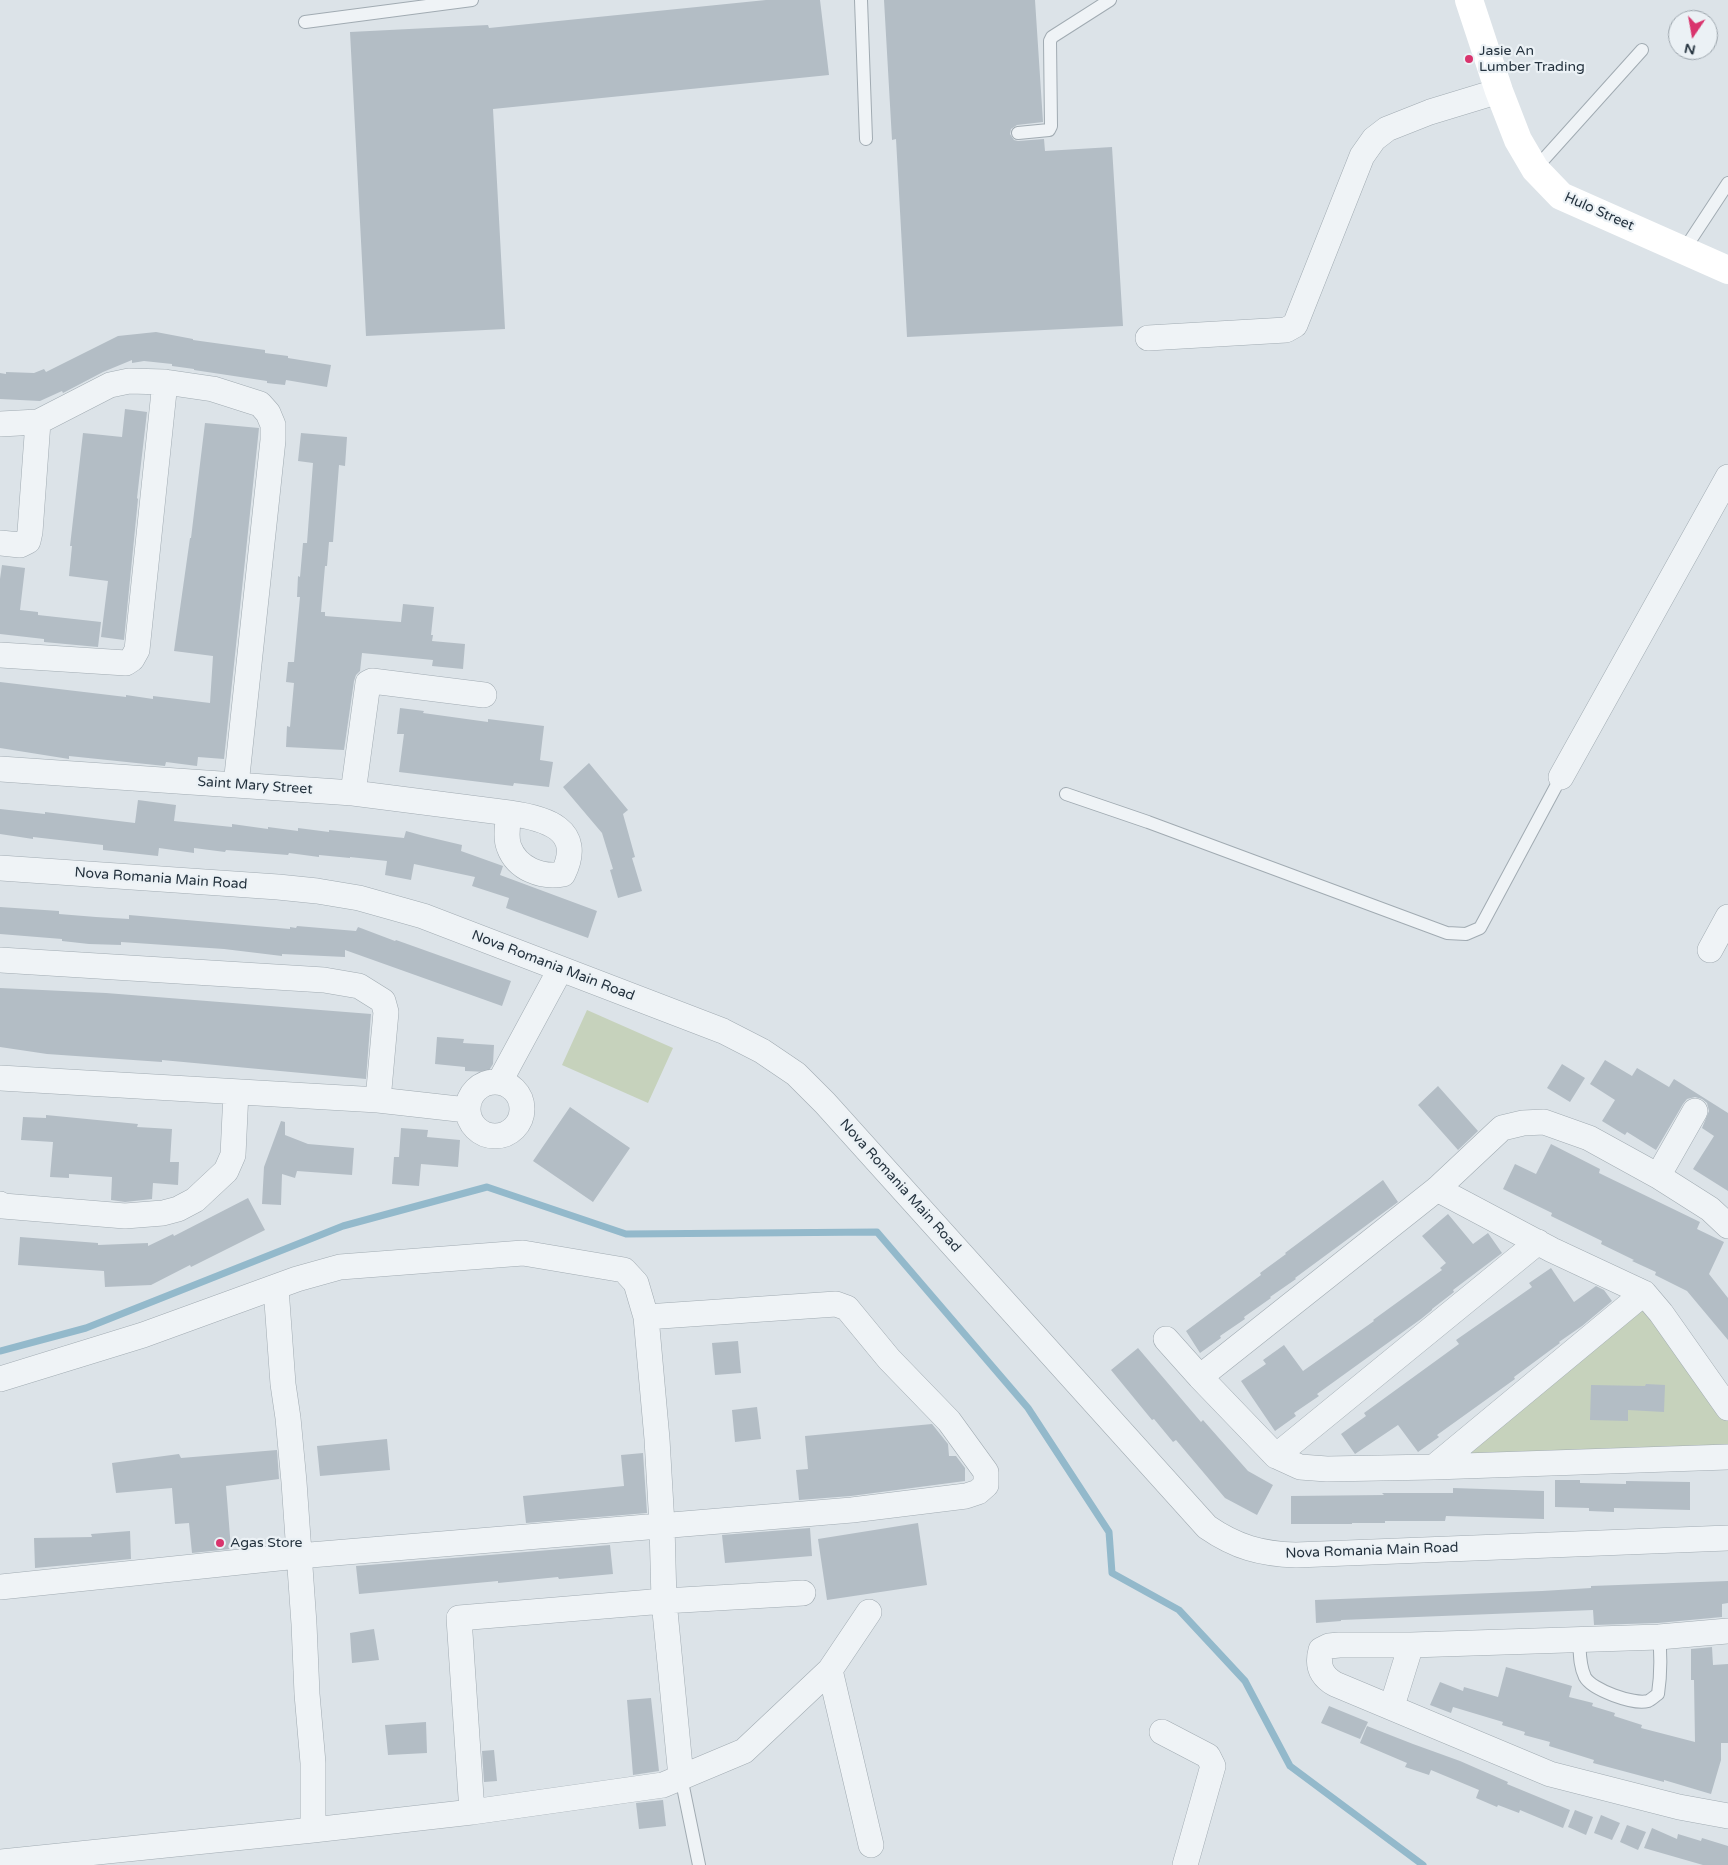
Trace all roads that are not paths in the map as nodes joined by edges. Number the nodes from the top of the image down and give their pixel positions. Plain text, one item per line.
1 (472, 0) edge
2 (861, 0) edge
3 (1110, 0) edge
4 (1469, 0) edge
5 (305, 22) dead end
6 (1642, 50) dead end
7 (1499, 91) junction
8 (1018, 133) dead end
9 (866, 139) dead end
10 (1535, 169) junction
11 (1728, 183) edge
12 (1684, 250) junction
13 (1728, 270) edge
14 (1148, 338) dead end
15 (165, 382) junction
16 (38, 422) junction
17 (0, 424) edge
18 (1728, 477) edge
19 (0, 543) edge
20 (0, 655) edge
21 (484, 695) dead end
22 (0, 769) edge
23 (1561, 777) joint
24 (236, 785) junction
25 (354, 793) junction
26 (1066, 794) dead end
27 (509, 812) dead end
28 (0, 868) edge
29 (1728, 917) edge
30 (1710, 950) dead end
31 (0, 960) edge
32 (560, 970) junction
33 (0, 1078) edge
34 (500, 1081) junction
35 (236, 1092) junction
36 (378, 1100) junction
37 (468, 1110) junction
38 (1695, 1111) dead end
39 (1658, 1176) junction
40 (1437, 1189) junction
41 (0, 1204) edge
42 (1728, 1226) edge
43 (1538, 1242) junction
44 (276, 1288) junction
45 (1644, 1293) junction
46 (646, 1317) junction
47 (1166, 1339) dead end
48 (1200, 1378) junction
49 (0, 1379) edge
50 (1728, 1408) edge
51 (1276, 1456) junction
52 (1728, 1457) edge
53 (1434, 1467) junction
54 (662, 1525) junction
55 (1728, 1538) edge
56 (298, 1556) junction
57 (0, 1586) edge
58 (803, 1593) dead end
59 (664, 1601) junction
60 (869, 1612) dead end
61 (1728, 1631) edge
62 (1659, 1637) junction
63 (1578, 1638) junction
64 (1411, 1644) junction
65 (830, 1670) junction
66 (1392, 1706) junction
67 (1162, 1732) dead end
68 (681, 1777) junction
69 (472, 1812) junction
70 (1728, 1816) edge
71 (313, 1830) junction
72 (871, 1845) dead end
73 (0, 1862) edge
74 (699, 1865) edge
75 (1185, 1865) edge

1 - 5 lane
2 - 9 lane
3 - 8 lane
4 - 7 main road, Hulo Street
6 - 10 lane
7 - 10 main road, Hulo Street
7 - 14 street
10 - 12 main road, Hulo Street
11 - 12 lane
12 - 13 main road, Hulo Street
15 - 16 street
15 - 20 street
15 - 24 street
16 - 17 street
16 - 19 street
18 - 23 street
21 - 25 street
22 - 24 street, Saint Mary Street
23 - 26 lane
24 - 25 street, Saint Mary Street
25 - 27 street, Saint Mary Street
28 - 32 street, Nova Romania Main Road
29 - 30 street
31 - 36 street
32 - 34 street
32 - 55 street, Nova Romania Main Road
33 - 35 street
34 - 37 street
34 - 37 street
35 - 36 street
35 - 41 street
36 - 37 street
38 - 39 street
39 - 40 street
39 - 42 street
40 - 43 street
40 - 48 street
43 - 45 street
43 - 51 street
44 - 46 street
44 - 49 street
44 - 56 street
45 - 50 street
45 - 53 street
46 - 54 street
46 - 54 street
47 - 48 street
48 - 51 street
51 - 53 street
52 - 53 street
54 - 56 street
54 - 59 street
56 - 57 street
56 - 71 street
58 - 59 street
59 - 68 street
59 - 69 street
60 - 65 street
61 - 62 street
62 - 63 street
62 - 63 lane
63 - 64 street
64 - 66 street
64 - 66 street
65 - 68 street
65 - 72 street
66 - 70 street
67 - 75 street
68 - 69 street
68 - 74 lane
69 - 71 street
71 - 73 street

